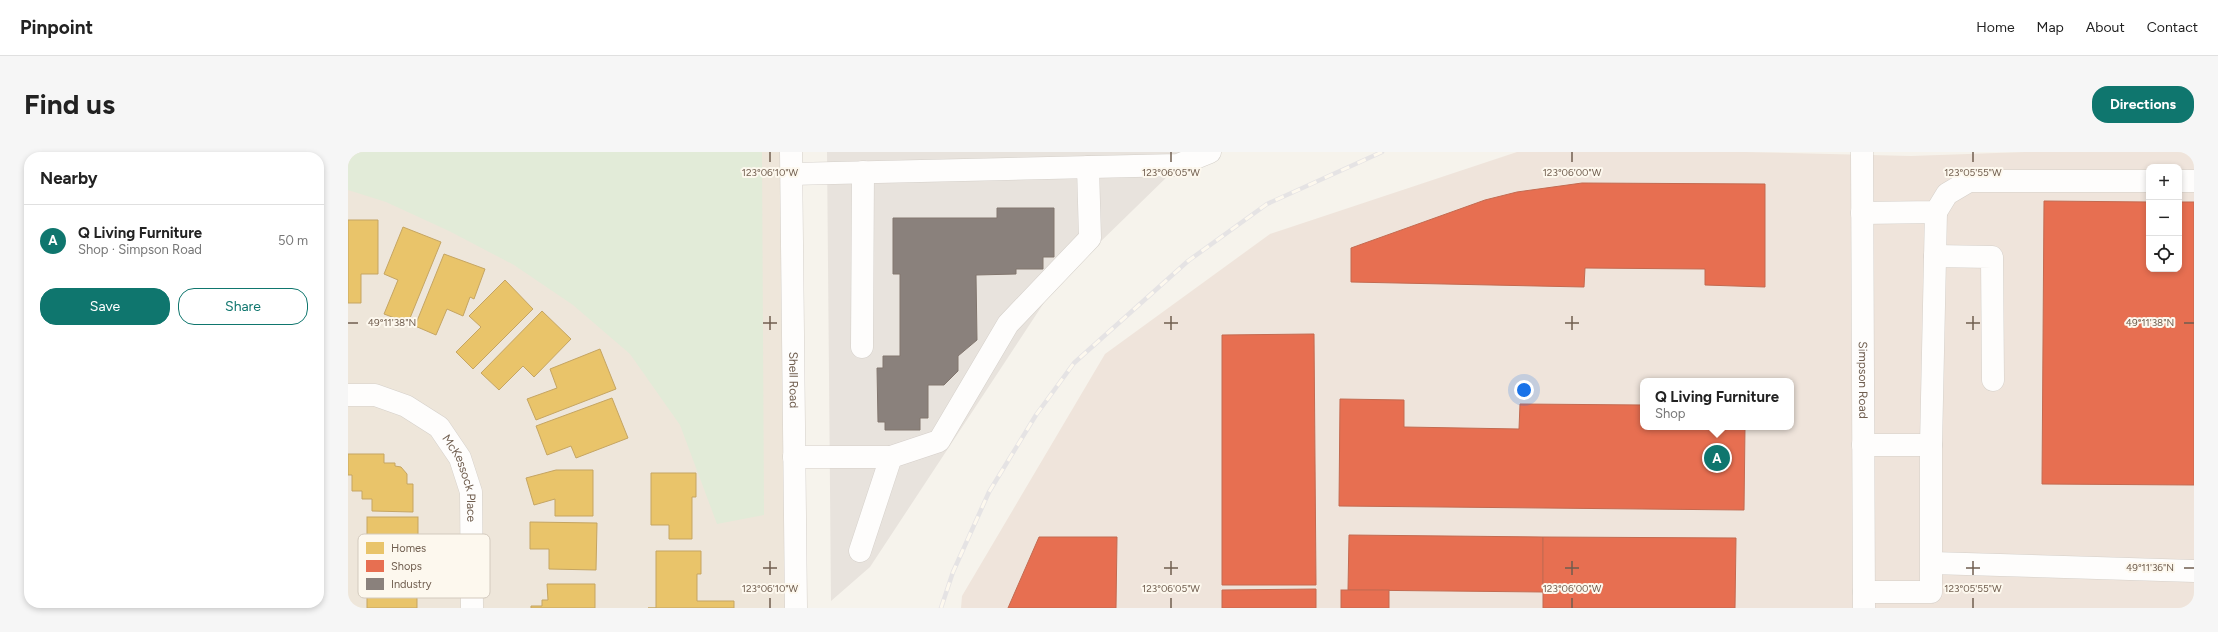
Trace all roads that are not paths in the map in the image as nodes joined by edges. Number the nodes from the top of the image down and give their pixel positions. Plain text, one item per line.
1 (791, 152) edge
2 (1210, 152) edge
3 (1862, 152) edge
4 (1088, 167) junction
5 (863, 172) junction
6 (792, 174) junction
7 (2194, 180) edge
8 (2146, 181) edge
9 (2182, 181) edge
10 (1936, 212) junction
11 (1862, 213) junction
12 (1935, 256) junction
13 (862, 347) dead end
14 (1993, 380) dead end
15 (348, 395) edge
16 (1863, 445) junction
17 (1931, 445) junction
18 (794, 457) junction
19 (891, 457) junction
20 (471, 534) edge
21 (860, 551) dead end
22 (1932, 563) junction
23 (2194, 571) edge
24 (472, 598) edge
25 (1864, 600) edge
26 (472, 608) edge
27 (796, 608) edge

1 - 6 street, Shell Road
2 - 4 street
3 - 11 street, Simpson Road
4 - 5 street
4 - 19 street
5 - 6 street
5 - 13 street
6 - 18 street, Shell Road
7 - 9 street
8 - 10 street
10 - 11 street
10 - 12 street
11 - 16 street, Simpson Road
12 - 14 street
12 - 17 street
15 - 20 street, McKessock Place
16 - 17 street
16 - 25 street, Simpson Road
17 - 22 street
18 - 19 street
18 - 27 street, Shell Road
19 - 21 street
22 - 23 street
22 - 25 street
24 - 26 street, McKessock Place

